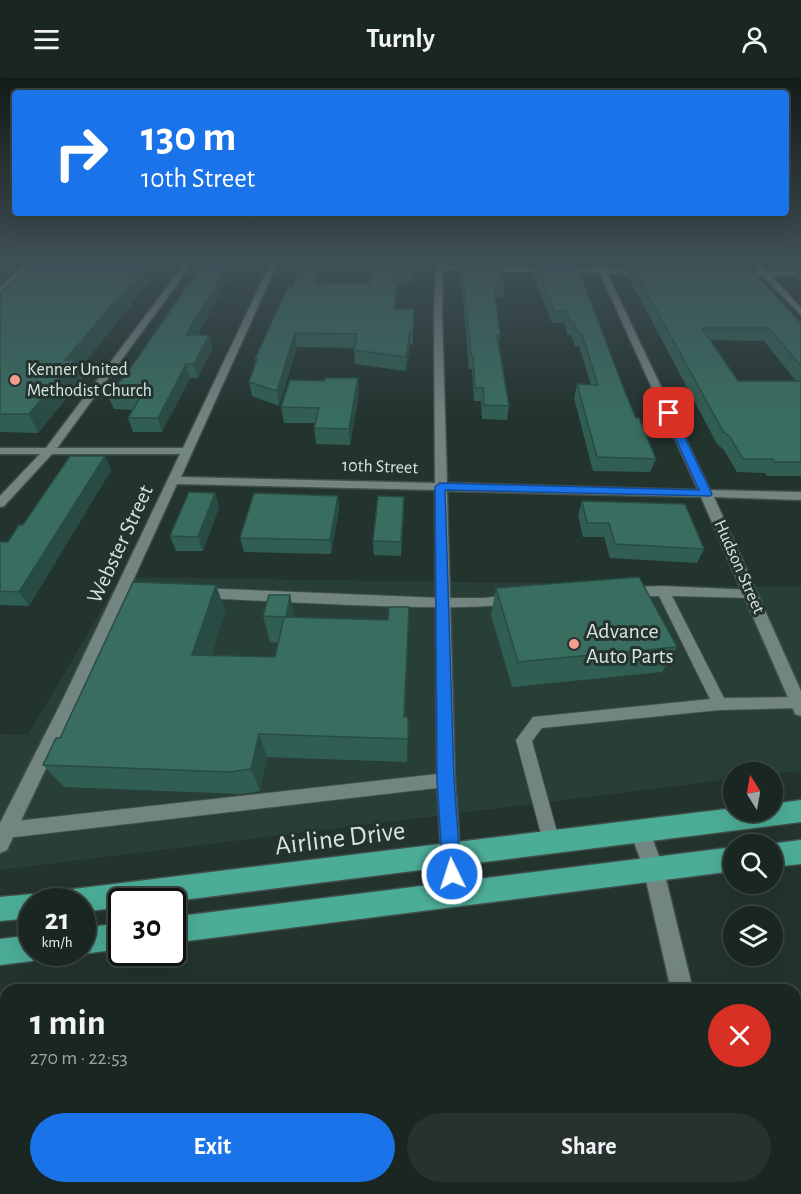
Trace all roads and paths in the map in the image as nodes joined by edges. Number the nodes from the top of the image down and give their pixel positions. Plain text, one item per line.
1 (151, 314) edge
2 (251, 314) edge
3 (438, 314) edge
4 (623, 314) edge
5 (0, 451) edge
6 (48, 452) junction
7 (186, 452) junction
8 (174, 480) junction
9 (440, 487) junction
10 (706, 494) junction
11 (801, 496) edge
12 (0, 503) edge
13 (663, 591) junction
14 (192, 593) edge
15 (618, 593) edge
16 (750, 593) junction
17 (528, 597) edge
18 (443, 603) junction
19 (720, 704) junction
20 (800, 706) edge
21 (446, 780) junction
22 (801, 811) edge
23 (640, 831) junction
24 (4, 836) edge
25 (551, 843) junction
26 (801, 852) edge
27 (451, 854) junction
28 (783, 854) edge
29 (723, 860) edge
30 (653, 867) junction
31 (453, 893) junction
32 (96, 898) edge
33 (18, 907) edge
34 (0, 909) edge
35 (186, 928) edge
36 (18, 950) edge
37 (0, 952) edge
38 (681, 984) edge

1 - 6 street
2 - 7 street, Webster Street
3 - 9 street
4 - 10 street, Hudson Street
5 - 6 street
6 - 7 street
6 - 12 street
7 - 8 street, Webster Street
8 - 9 street, 10th Street
8 - 24 street, Webster Street
9 - 10 street, 10th Street
9 - 18 street
10 - 11 street, 10th Street
10 - 16 street, Hudson Street
13 - 15 lane
13 - 16 lane
13 - 19 lane
14 - 18 lane
16 - 20 street, Hudson Street
17 - 18 lane
18 - 21 street
19 - 20 lane
19 - 25 lane
21 - 24 lane
21 - 27 street
22 - 23 highway, Airline Drive
23 - 25 highway, Airline Drive
23 - 30 street
25 - 27 highway, Airline Drive
26 - 28 highway
27 - 31 street
27 - 32 highway, Airline Drive
29 - 30 highway
30 - 31 highway
30 - 38 street
31 - 35 highway
33 - 34 highway
36 - 37 highway

